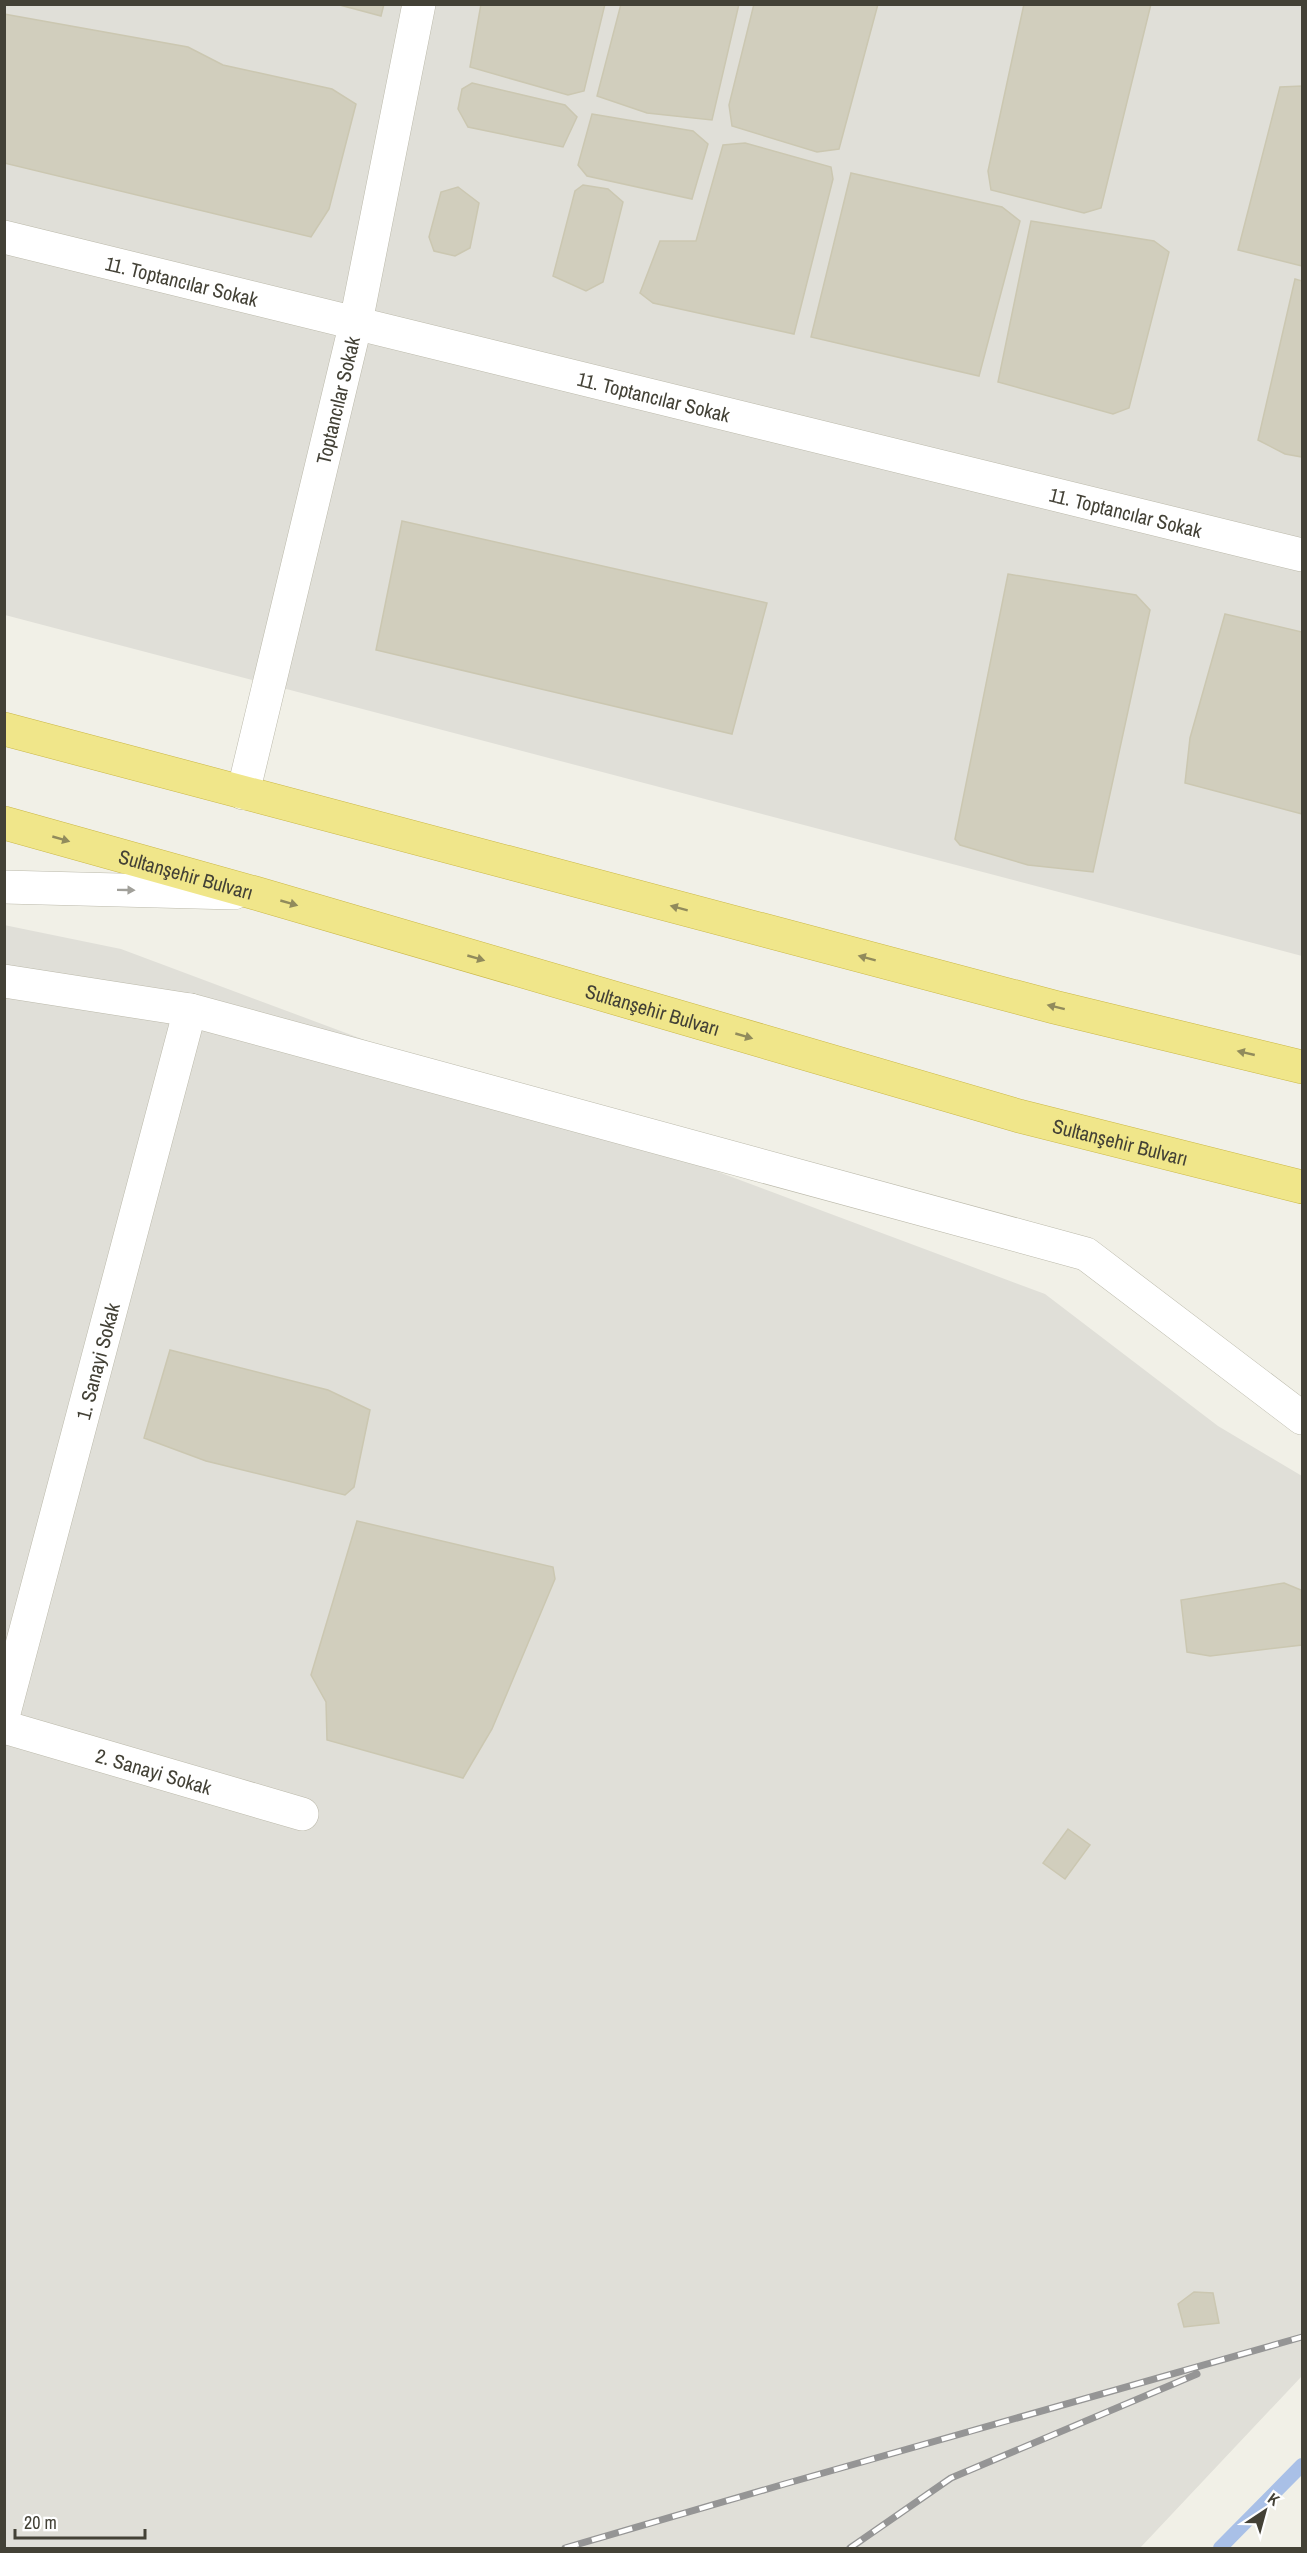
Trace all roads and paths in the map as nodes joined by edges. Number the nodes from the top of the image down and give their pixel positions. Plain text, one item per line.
1 (419, 4) edge
2 (4, 237) edge
3 (356, 322) junction
4 (1302, 555) edge
5 (4, 729) edge
6 (243, 793) junction
7 (4, 823) edge
8 (4, 887) edge
9 (255, 893) junction
10 (4, 981) edge
11 (190, 1010) junction
12 (1302, 1067) edge
13 (1302, 1187) edge
14 (1302, 1418) edge
15 (4, 1713) edge
16 (4, 1726) edge
17 (302, 1814) dead end

1 - 3 street, Toptancılar Sokak
2 - 3 street, 11. Toptancılar Sokak
3 - 4 street, 11. Toptancılar Sokak
3 - 6 street, Toptancılar Sokak
5 - 6 highway
12 -> 6 highway
7 -> 9 highway, Sultanşehir Bulvarı
8 -> 9 street
9 -> 13 highway, Sultanşehir Bulvarı
10 - 11 street
11 - 14 street
11 - 15 street, 1. Sanayi Sokak
16 - 17 street, 2. Sanayi Sokak

